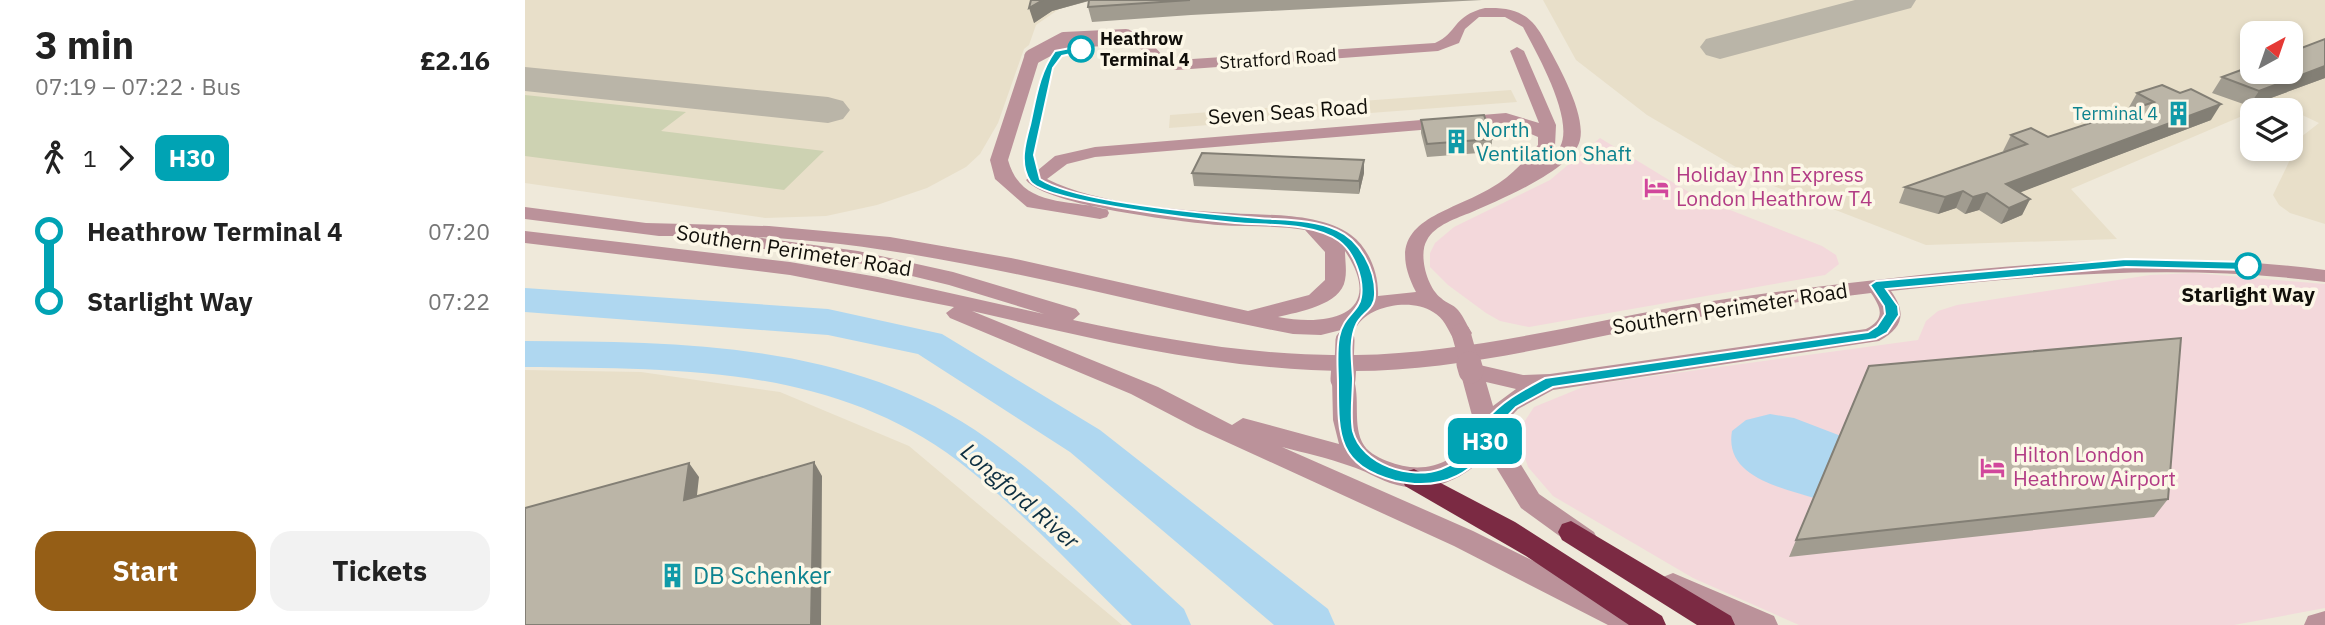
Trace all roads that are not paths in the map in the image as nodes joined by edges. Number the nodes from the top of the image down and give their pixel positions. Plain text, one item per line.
1 (1517, 51) dead end
2 (1549, 136) junction
3 (1504, 188) junction
4 (525, 213) edge
5 (1229, 219) junction
6 (1303, 225) junction
7 (647, 228) junction
8 (525, 237) edge
9 (2325, 276) edge
10 (883, 285) junction
11 (1876, 285) junction
12 (1432, 303) junction
13 (1247, 317) junction
14 (1353, 323) junction
15 (1177, 351) junction
16 (1471, 371) junction
17 (1550, 382) junction
18 (1139, 389) junction
19 (1488, 431) junction
20 (1360, 459) junction
21 (1414, 479) junction
22 (1571, 532) junction
23 (2325, 624) edge
24 (1635, 625) edge
25 (1652, 625) edge
26 (1721, 625) edge
27 (1764, 625) edge
28 (2318, 625) edge

1 - 2 street
2 - 3 street
2 - 5 street, Seven Seas Road
3 - 5 street, Stratford Road, bridge
3 - 12 street, Stratford Road
4 - 7 street, Southern Perimeter Road
5 - 6 street, Stratford Road
6 - 13 street
6 - 14 street, Stratford Road
7 - 13 street
7 - 15 street, Southern Perimeter Road
8 - 10 street, Southern Perimeter Road
9 - 11 street, Southern Perimeter Road
10 - 15 street, Southern Perimeter Road
10 - 18 street
11 - 15 street, Southern Perimeter Road
11 - 17 street
12 - 14 street
12 - 16 street, bridge
13 - 14 street
14 - 20 street, bridge
16 - 17 street
16 - 19 street
17 - 19 street
18 - 20 street
18 - 24 street
19 - 21 street
19 - 22 street
20 - 21 street
21 - 25 highway
22 - 26 highway
22 - 27 street
23 - 28 street

